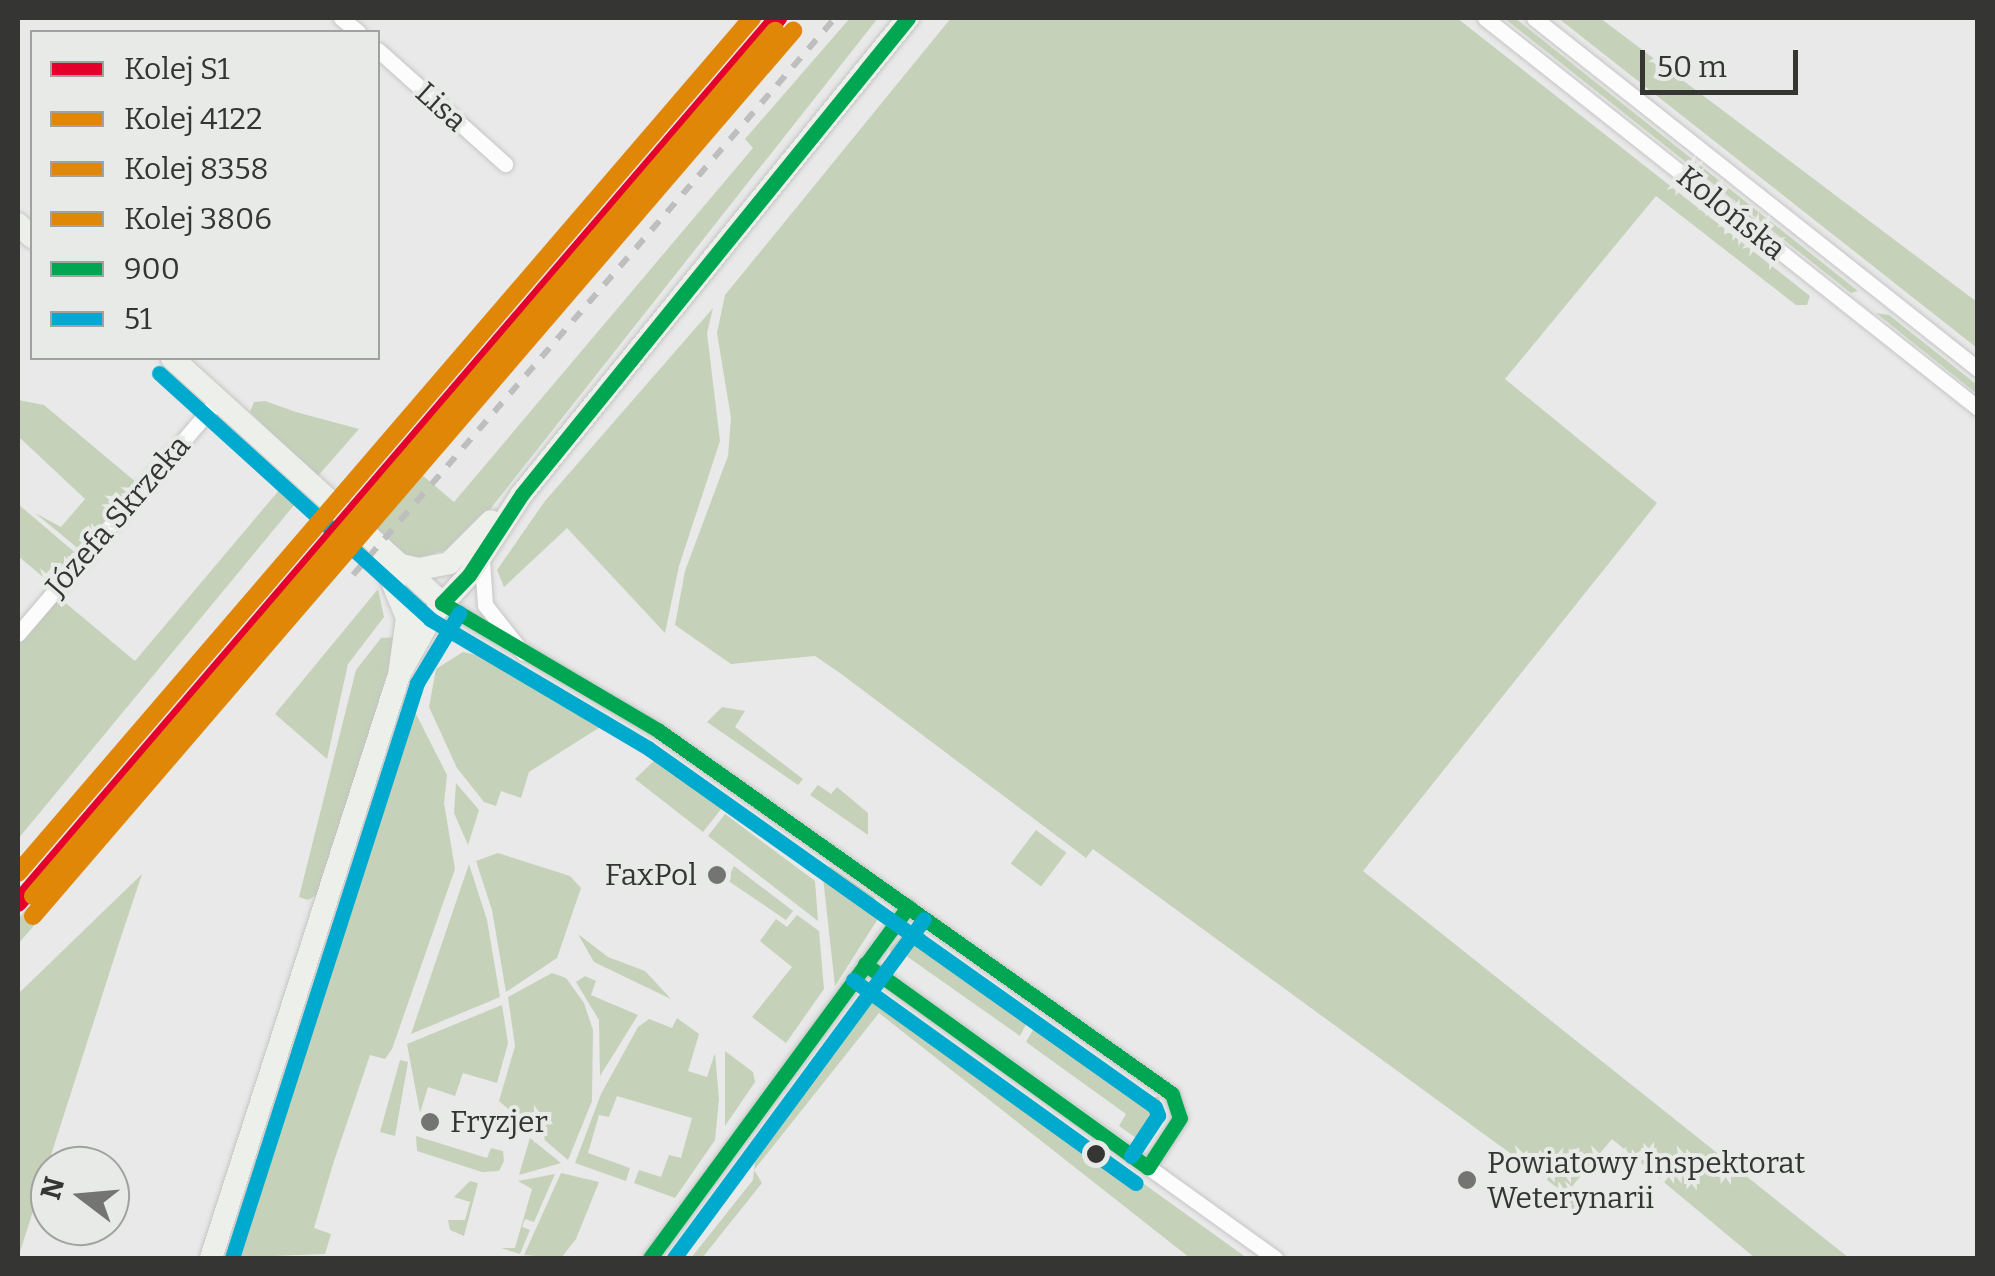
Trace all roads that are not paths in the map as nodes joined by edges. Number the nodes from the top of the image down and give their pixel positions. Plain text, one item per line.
1 (908, 18) edge
2 (1485, 18) edge
3 (1534, 18) edge
4 (380, 52) edge
5 (505, 164) dead end
6 (174, 360) edge
7 (1978, 370) edge
8 (219, 399) junction
9 (1978, 408) edge
10 (522, 494) junction
11 (484, 552) junction
12 (387, 557) junction
13 (442, 604) junction
14 (18, 634) edge
15 (526, 656) junction
16 (399, 676) junction
17 (908, 907) junction
18 (864, 964) junction
19 (1148, 1167) junction
20 (210, 1258) edge
21 (650, 1258) edge
22 (1275, 1258) edge

1 - 10 street
2 - 9 street, Kolońska
3 - 7 street, Kolońska
4 - 5 street, Lisa
6 - 8 street
8 - 12 street
8 - 14 street, Józefa Skrzeka
10 - 11 street
10 - 12 street
11 - 13 street
11 - 15 street
12 - 13 street
12 - 16 street
13 - 15 street
13 - 16 street
15 - 17 street
16 - 20 street
17 - 18 street
17 - 19 street
18 - 19 street
18 - 21 street
19 - 22 street

